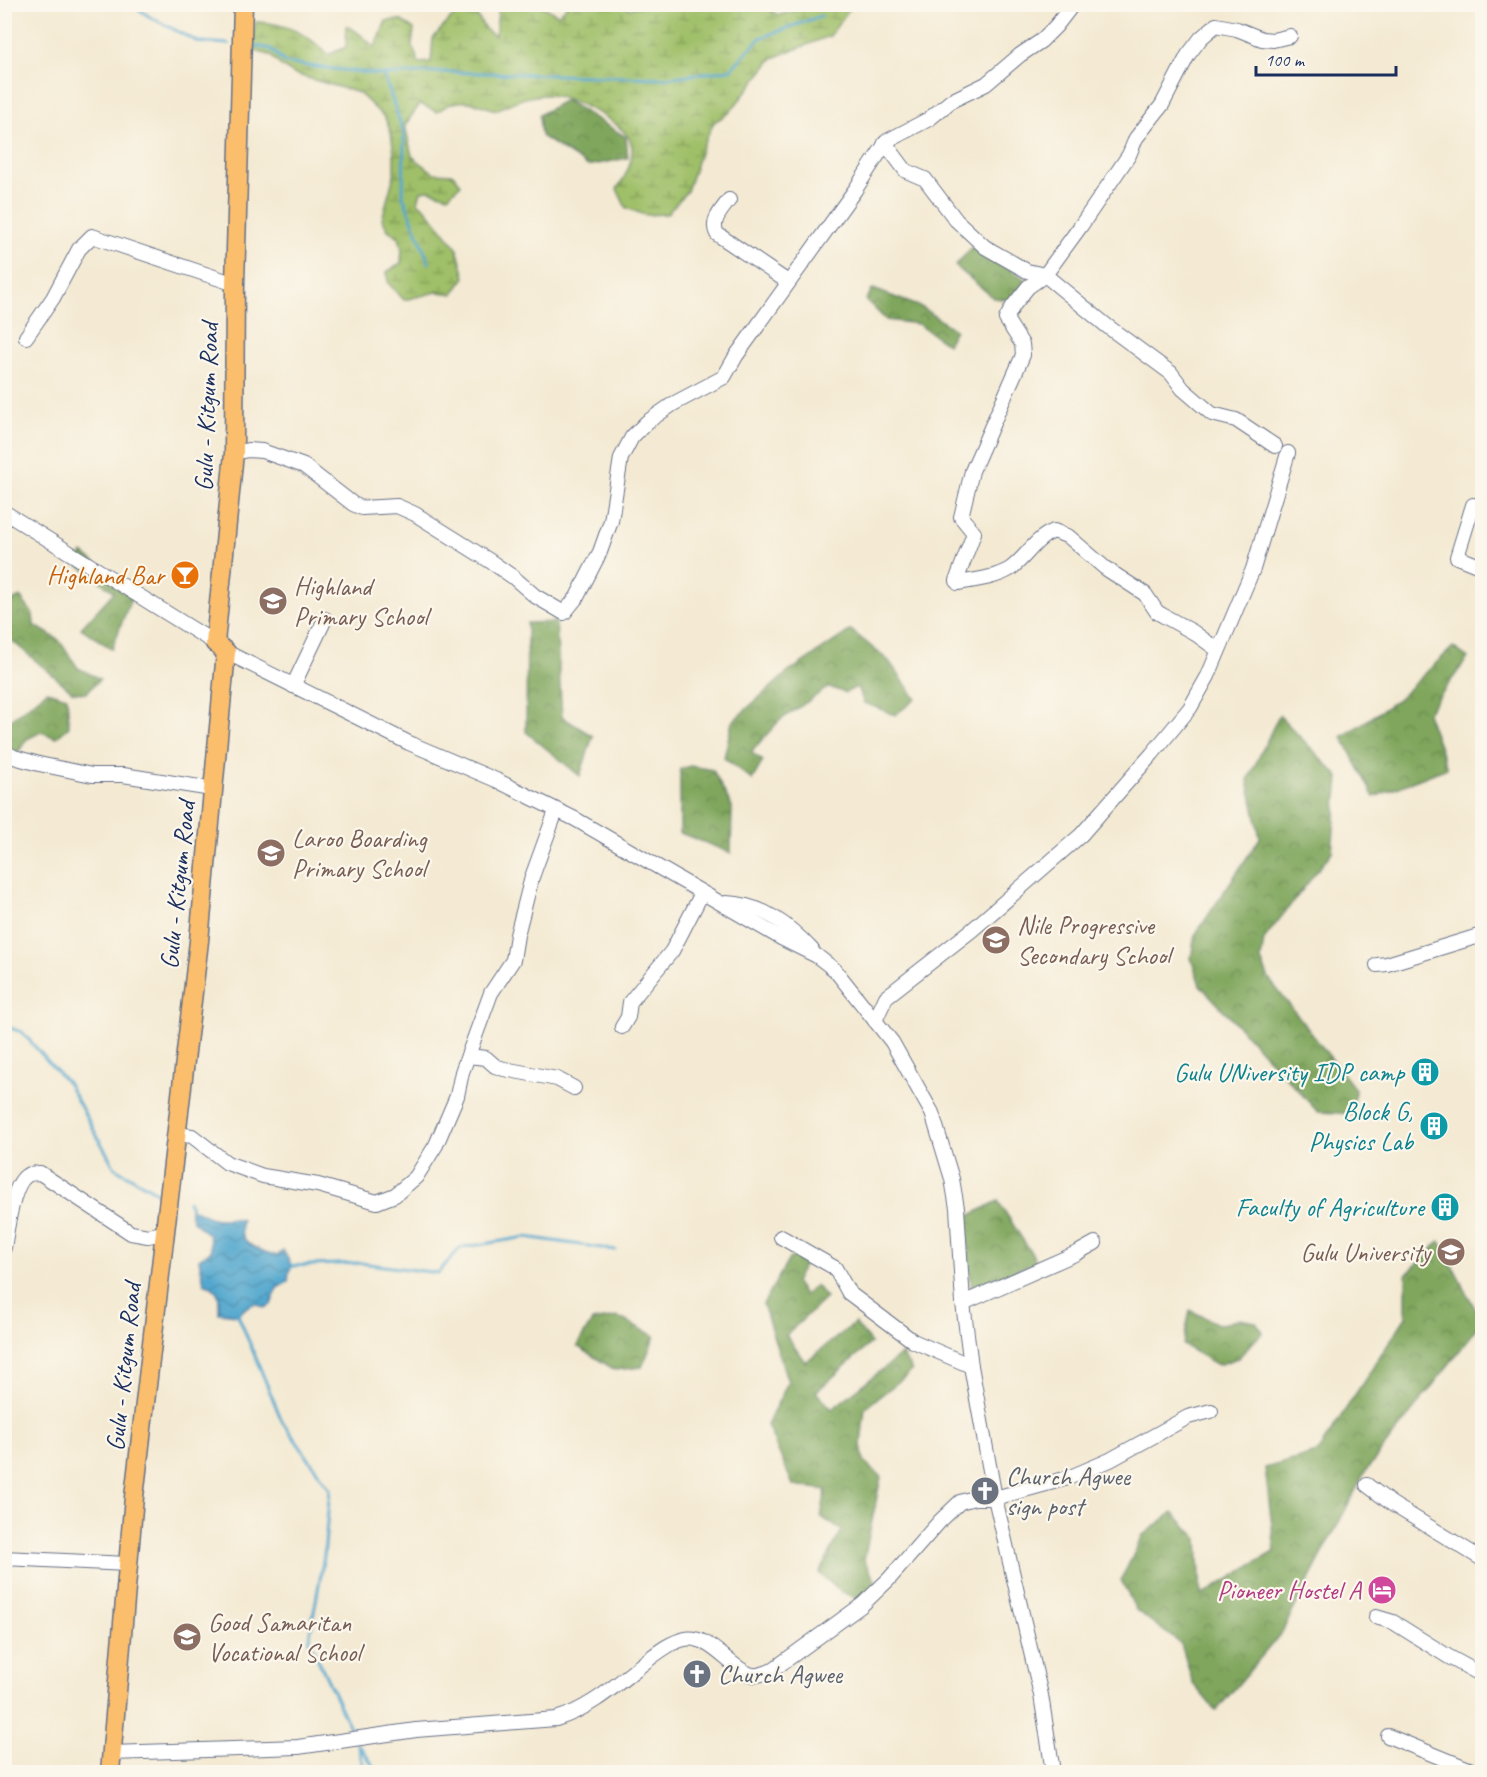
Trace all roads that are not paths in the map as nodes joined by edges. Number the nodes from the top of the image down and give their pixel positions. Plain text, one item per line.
1 (243, 4) edge
2 (1073, 4) edge
3 (1290, 36) dead end
4 (885, 143) junction
5 (729, 200) dead end
6 (1045, 275) junction
7 (788, 282) junction
8 (235, 284) junction
9 (26, 337) dead end
10 (1275, 446) dead end
11 (234, 453) junction
12 (1288, 453) dead end
13 (1473, 505) dead end
14 (4, 512) edge
15 (1482, 567) edge
16 (325, 619) dead end
17 (220, 648) junction
18 (1218, 650) junction
19 (293, 686) junction
20 (4, 751) edge
21 (212, 789) junction
22 (556, 811) junction
23 (702, 893) junction
24 (1482, 935) edge
25 (1377, 965) dead end
26 (886, 997) junction
27 (858, 999) junction
28 (875, 1021) junction
29 (622, 1027) dead end
30 (468, 1056) junction
31 (574, 1088) dead end
32 (176, 1134) junction
33 (164, 1233) junction
34 (781, 1237) dead end
35 (1095, 1242) dead end
36 (4, 1248) edge
37 (963, 1303) junction
38 (970, 1366) junction
39 (1211, 1411) dead end
40 (1367, 1485) dead end
41 (995, 1498) junction
42 (4, 1558) edge
43 (1482, 1559) edge
44 (128, 1564) junction
45 (1376, 1617) dead end
46 (1482, 1674) edge
47 (1388, 1737) dead end
48 (111, 1753) junction
49 (110, 1773) edge
50 (1053, 1773) edge
51 (1476, 1773) edge

1 - 8 main road, Gulu - Kitgum Road
2 - 4 street
3 - 6 street
4 - 6 street
4 - 7 street
5 - 7 street
6 - 10 street
6 - 18 street
7 - 11 street
8 - 9 street
8 - 11 main road, Gulu - Kitgum Road
11 - 17 main road, Gulu - Kitgum Road
12 - 18 street
13 - 15 street
14 - 17 street
16 - 19 street
17 - 19 street
17 - 21 main road, Gulu - Kitgum Road
18 - 26 street
19 - 22 street
20 - 21 street
21 - 32 main road, Gulu - Kitgum Road
22 - 23 street
22 - 30 street
23 - 27 street
23 - 29 street
24 - 25 street
26 - 27 street
26 - 28 street
27 - 28 street
28 - 37 street
30 - 31 street
30 - 32 street
32 - 33 main road, Gulu - Kitgum Road
33 - 36 street
33 - 44 main road, Gulu - Kitgum Road
34 - 38 street
35 - 37 street
37 - 38 street
38 - 41 street
39 - 41 street
40 - 43 street
41 - 48 street
41 - 50 street
42 - 44 street
44 - 48 main road, Gulu - Kitgum Road
45 - 46 street
47 - 51 street
48 - 49 main road, Gulu - Kitgum Road

